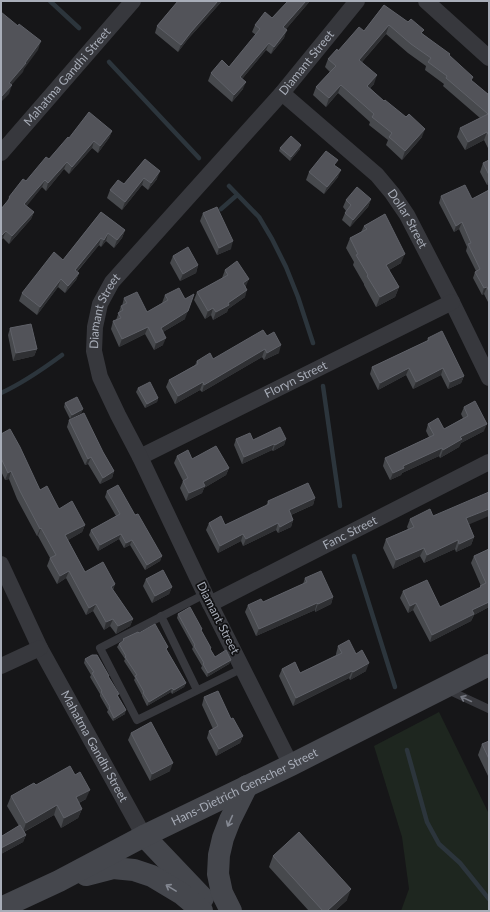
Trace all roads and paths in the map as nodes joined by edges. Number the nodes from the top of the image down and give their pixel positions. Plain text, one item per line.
1 (133, 1) edge
2 (357, 1) edge
3 (426, 1) edge
4 (489, 58) edge
5 (282, 93) junction
6 (1, 153) edge
7 (452, 302) junction
8 (489, 378) edge
9 (140, 457) junction
10 (489, 462) edge
11 (1, 564) edge
12 (208, 599) junction
13 (161, 616) junction
14 (40, 648) junction
15 (489, 665) edge
16 (1, 666) edge
17 (243, 668) junction
18 (443, 688) junction
19 (197, 690) junction
20 (489, 709) edge
21 (291, 765) junction
22 (247, 786) junction
23 (144, 836) junction
24 (59, 881) junction
25 (1, 908) edge
26 (202, 911) edge
27 (215, 911) edge
28 (231, 911) edge

1 - 6 street, Mahatma Gandhi Street
2 - 5 street, Diamant Street
3 - 4 street
5 - 7 street, Dollar Street
5 - 9 street, Diamant Street
7 - 8 street, Dollar Street
7 - 9 street, Floryn Street
9 - 12 street, Diamant Street
10 - 12 street, Fanc Street
11 - 14 street, Mahatma Gandhi Street
12 - 13 lane
12 - 17 street, Diamant Street
13 - 19 lane
13 - 19 lane
14 - 16 street
14 - 23 street, Mahatma Gandhi Street
15 - 18 street, Hans-Dietrich Genscher Street
17 - 19 lane
17 - 21 street, Diamant Street
20 -> 18 lane
18 - 21 street, Hans-Dietrich Genscher Street
21 - 22 street, Hans-Dietrich Genscher Street
22 - 23 street, Hans-Dietrich Genscher Street
22 -> 28 street
23 - 24 street, Hans-Dietrich Genscher Street
23 - 27 street, Mahatma Gandhi Street
24 - 25 street, Hans-Dietrich Genscher Street
26 -> 24 street

